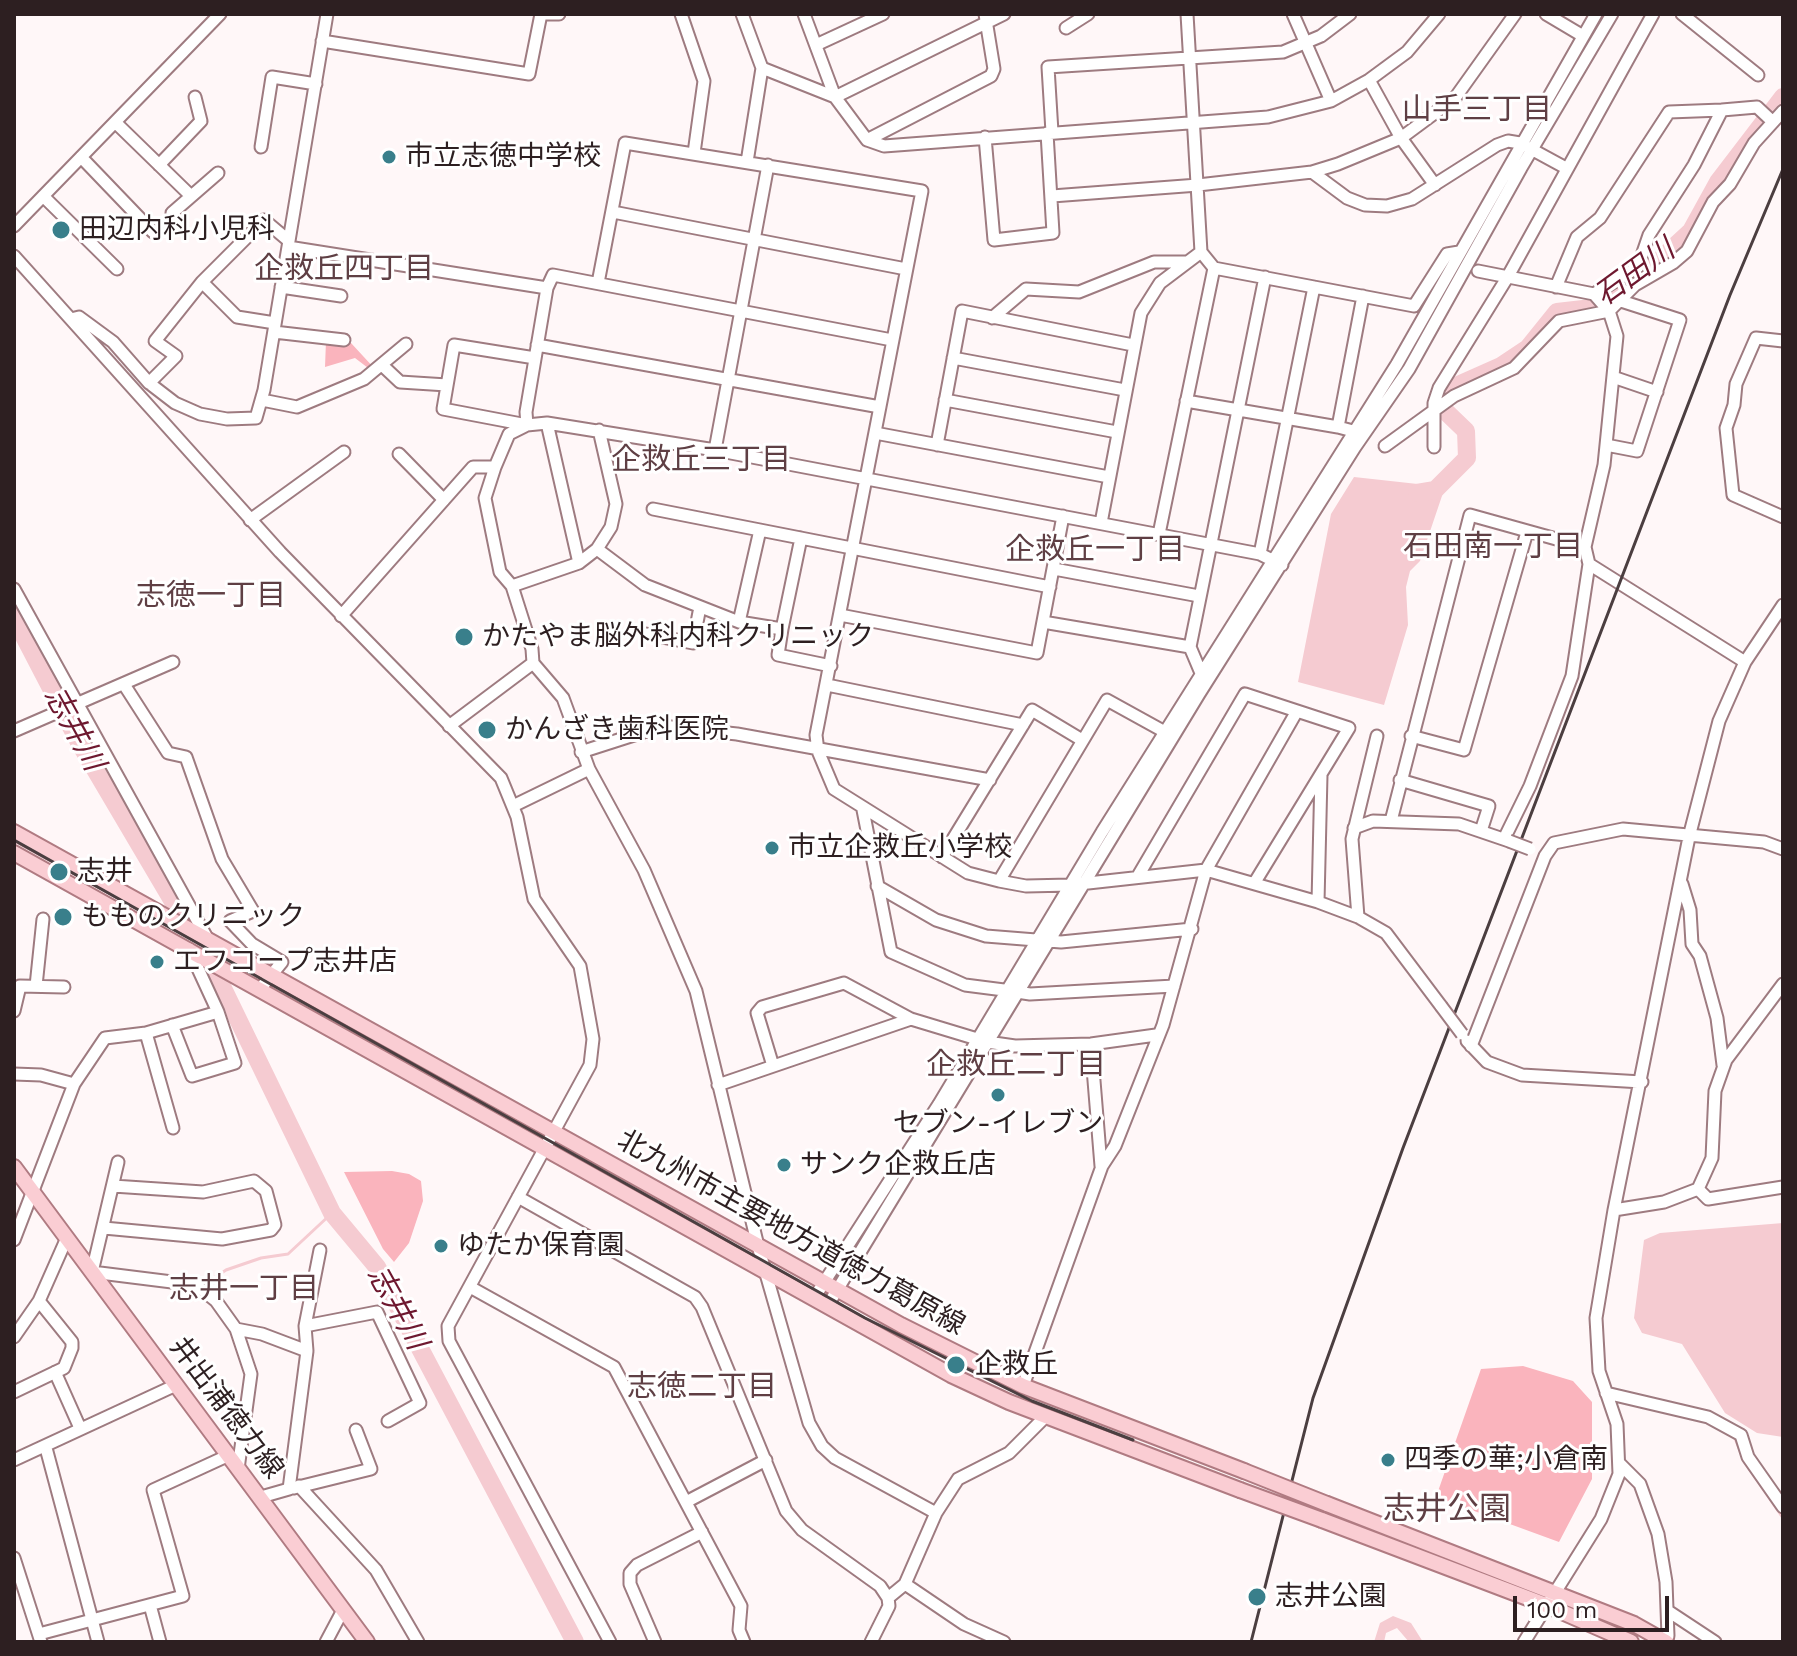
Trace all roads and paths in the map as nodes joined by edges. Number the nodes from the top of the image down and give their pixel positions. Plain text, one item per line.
1 (220, 14) edge
2 (327, 14) edge
3 (559, 14) edge
4 (681, 14) edge
5 (742, 14) edge
6 (804, 14) edge
7 (883, 14) edge
8 (1004, 14) edge
9 (1088, 14) edge
10 (1187, 14) edge
11 (1293, 14) edge
12 (1350, 14) edge
13 (1439, 14) edge
14 (1515, 14) edge
15 (1546, 14) edge
16 (1596, 14) edge
17 (1612, 14) edge
18 (1653, 14) edge
19 (1682, 14) edge
20 (987, 18) edge
21 (1066, 28) dead end
22 (1583, 36) junction
23 (322, 41) junction
24 (1304, 43) junction
25 (816, 45) junction
26 (1190, 57) junction
27 (762, 68) junction
28 (1758, 75) dead end
29 (1369, 80) junction
30 (316, 84) junction
31 (195, 97) dead end
32 (835, 97) junction
33 (1331, 101) junction
34 (1722, 110) junction
35 (1783, 111) edge
36 (115, 122) junction
37 (1773, 122) junction
38 (1194, 123) junction
39 (1049, 132) junction
40 (985, 137) junction
41 (1401, 138) junction
42 (867, 140) junction
43 (1520, 143) junction
44 (261, 147) dead end
45 (1532, 149) junction
46 (694, 153) junction
47 (81, 157) junction
48 (747, 162) junction
49 (159, 165) junction
50 (768, 165) junction
51 (1566, 168) junction
52 (1312, 172) junction
53 (218, 173) dead end
54 (1198, 185) junction
55 (1435, 185) junction
56 (43, 196) junction
57 (191, 196) junction
58 (1052, 196) junction
59 (613, 212) junction
60 (172, 213) dead end
61 (14, 226) edge
62 (153, 232) dead end
63 (754, 240) junction
64 (289, 244) junction
65 (1201, 252) junction
66 (1459, 252) junction
67 (14, 256) edge
68 (1186, 262) junction
69 (1638, 267) junction
70 (1214, 268) junction
71 (117, 269) dead end
72 (906, 269) junction
73 (1478, 271) dead end
74 (1265, 277) junction
75 (1507, 278) junction
76 (202, 282) junction
77 (598, 283) junction
78 (1635, 285) junction
79 (281, 287) junction
80 (1314, 287) junction
81 (1556, 287) junction
82 (547, 288) junction
83 (1594, 294) junction
84 (341, 296) dead end
85 (1363, 296) junction
86 (1618, 300) junction
87 (741, 311) junction
88 (1609, 311) junction
89 (992, 318) junction
90 (71, 319) junction
91 (275, 328) junction
92 (344, 340) dead end
93 (892, 340) junction
94 (1783, 341) edge
95 (406, 344) dead end
96 (537, 345) junction
97 (1133, 345) junction
98 (535, 358) junction
99 (953, 358) junction
100 (383, 366) junction
101 (1613, 377) junction
102 (728, 379) junction
103 (149, 383) junction
104 (447, 385) junction
105 (1125, 390) junction
106 (1657, 392) junction
107 (262, 400) junction
108 (945, 400) junction
109 (1186, 401) junction
110 (880, 407) junction
111 (1434, 408) junction
112 (1238, 410) junction
113 (1287, 418) junction
114 (547, 423) junction
115 (527, 425) junction
116 (1338, 427) junction
117 (599, 430) junction
118 (1353, 431) junction
119 (1117, 432) junction
120 (875, 433) junction
121 (937, 445) junction
122 (1606, 445) junction
123 (1385, 446) dead end
124 (1434, 447) dead end
125 (715, 450) junction
126 (344, 452) dead end
127 (399, 454) dead end
128 (495, 467) junction
129 (1109, 477) junction
130 (866, 480) junction
131 (444, 500) junction
132 (653, 509) dead end
133 (1063, 516) junction
134 (1783, 517) edge
135 (250, 520) junction
136 (1101, 523) junction
137 (760, 530) junction
138 (1527, 532) junction
139 (1159, 534) junction
140 (801, 538) junction
141 (1211, 545) junction
142 (1585, 547) junction
143 (853, 548) junction
144 (597, 549) junction
145 (1260, 554) junction
146 (1277, 562) junction
147 (579, 563) junction
148 (1589, 564) junction
149 (1054, 569) junction
150 (512, 586) junction
151 (1050, 587) junction
152 (14, 589) edge
153 (1199, 596) junction
154 (1783, 605) edge
155 (700, 607) junction
156 (840, 615) junction
157 (341, 616) junction
158 (739, 622) junction
159 (1043, 622) junction
160 (782, 629) junction
161 (646, 634) dead end
162 (1190, 647) junction
163 (173, 662) dead end
164 (1745, 662) junction
165 (533, 663) junction
166 (831, 666) junction
167 (1201, 673) junction
168 (827, 685) junction
169 (125, 686) junction
170 (80, 705) junction
171 (1297, 711) junction
172 (1023, 725) junction
173 (449, 726) junction
174 (14, 731) edge
175 (1165, 732) junction
176 (1377, 736) dead end
177 (1411, 736) junction
178 (1082, 740) junction
179 (818, 751) junction
180 (581, 752) junction
181 (589, 769) junction
182 (1321, 774) junction
183 (990, 780) junction
184 (1400, 780) junction
185 (513, 806) junction
186 (863, 810) junction
187 (1391, 821) junction
188 (1354, 828) junction
189 (1481, 831) junction
190 (14, 832) edge
191 (1689, 837) junction
192 (1506, 840) junction
193 (1783, 849) edge
194 (14, 853) edge
195 (1545, 856) junction
196 (942, 857) junction
197 (1206, 870) junction
198 (1138, 876) junction
199 (1681, 879) junction
200 (999, 881) junction
201 (1083, 882) junction
202 (1255, 882) junction
203 (1070, 885) junction
204 (877, 886) junction
205 (1318, 902) junction
206 (1358, 917) junction
207 (43, 919) dead end
208 (1192, 929) junction
209 (1038, 940) junction
210 (1051, 941) junction
211 (209, 942) junction
212 (189, 949) junction
213 (269, 974) junction
214 (1783, 984) edge
215 (36, 986) junction
216 (1174, 986) junction
217 (64, 987) dead end
218 (260, 989) junction
219 (1011, 991) junction
220 (14, 1011) edge
221 (218, 1012) junction
222 (911, 1019) junction
223 (172, 1025) junction
224 (146, 1033) junction
225 (1156, 1035) junction
226 (982, 1042) junction
227 (1091, 1044) junction
228 (1471, 1046) junction
229 (773, 1066) junction
230 (1724, 1066) junction
231 (14, 1074) edge
232 (1642, 1082) junction
233 (74, 1084) junction
234 (718, 1085) junction
235 (173, 1128) dead end
236 (553, 1132) junction
237 (545, 1149) junction
238 (118, 1162) dead end
239 (1102, 1166) junction
240 (14, 1167) edge
241 (113, 1186) junction
242 (1783, 1187) edge
243 (1698, 1189) junction
244 (32, 1190) junction
245 (518, 1197) junction
246 (1614, 1210) junction
247 (104, 1228) junction
248 (14, 1240) edge
249 (66, 1240) junction
250 (758, 1246) junction
251 (320, 1250) dead end
252 (92, 1272) junction
253 (769, 1276) junction
254 (824, 1282) junction
255 (470, 1287) junction
256 (839, 1289) junction
257 (814, 1298) junction
258 (39, 1301) junction
259 (828, 1305) junction
260 (305, 1326) junction
261 (236, 1329) junction
262 (14, 1337) edge
263 (307, 1351) junction
264 (55, 1372) junction
265 (176, 1385) junction
266 (1023, 1386) junction
267 (14, 1392) edge
268 (1606, 1393) junction
269 (1046, 1416) junction
270 (388, 1421) dead end
271 (80, 1428) junction
272 (356, 1430) dead end
273 (46, 1448) junction
274 (227, 1456) junction
275 (14, 1460) edge
276 (766, 1460) junction
277 (1620, 1464) junction
278 (238, 1469) junction
279 (294, 1487) junction
280 (261, 1497) junction
281 (686, 1502) junction
282 (1783, 1507) edge
283 (936, 1513) junction
284 (702, 1532) junction
285 (14, 1558) edge
286 (16, 1576) edge
287 (905, 1584) junction
288 (1555, 1592) junction
289 (888, 1598) junction
290 (150, 1605) junction
291 (1546, 1605) junction
292 (343, 1610) junction
293 (1668, 1611) junction
294 (93, 1622) junction
295 (40, 1638) edge
296 (1667, 1639) edge
297 (876, 1640) edge
298 (98, 1642) edge
299 (160, 1642) edge
300 (326, 1642) edge
301 (367, 1642) edge
302 (418, 1642) edge
303 (610, 1642) edge
304 (655, 1642) edge
305 (744, 1642) edge
306 (1004, 1642) edge
307 (1524, 1642) edge
308 (1631, 1642) edge
309 (1715, 1642) edge

1 - 36 street
2 - 23 street
3 - 23 street
4 - 46 street
5 - 27 street
6 - 25 street
7 - 25 street
8 - 20 street
9 - 21 street
10 - 26 street
11 - 24 street
12 - 24 street
13 - 29 street
14 - 41 street
15 - 22 street
16 - 22 street
17 - 45 street
18 - 51 street
19 - 28 street
20 - 32 street
20 - 42 street
22 - 43 street
23 - 30 street
24 - 26 street
24 - 33 street
25 - 32 street
26 - 38 street
26 - 39 street
27 - 32 street
27 - 48 street
29 - 33 street
29 - 41 street
30 - 44 street
30 - 64 street
31 - 49 street
32 - 42 street
33 - 38 street
34 - 37 street
34 - 69 street
34 - 81 street
35 - 37 street
36 - 47 street
36 - 49 street
37 - 78 street
38 - 39 street
38 - 54 street
39 - 40 street
39 - 58 street
40 - 42 street
40 - 58 street
41 - 52 street
41 - 55 street
43 - 45 street
43 - 55 street
43 - 66 street
45 - 51 street
45 - 146 street
46 - 48 street
46 - 59 street
47 - 56 street
47 - 62 street
48 - 50 street
49 - 57 street
50 - 63 street
50 - 72 street
51 - 75 street
52 - 54 street
52 - 55 street
53 - 57 street
54 - 58 street
54 - 65 street
56 - 61 street
56 - 71 street
57 - 60 street
59 - 63 street
59 - 77 street
63 - 72 street
63 - 87 street
64 - 76 street
64 - 79 street
64 - 82 street
65 - 68 street
65 - 70 street
66 - 85 street
66 - 118 street
67 - 90 street
68 - 89 street
68 - 97 street
69 - 78 street
69 - 83 street
70 - 74 street
70 - 109 street
72 - 93 street
73 - 75 street
74 - 80 street
74 - 112 street
75 - 81 street
75 - 111 street
76 - 91 street
76 - 103 street
77 - 82 street
77 - 87 street
78 - 86 street
79 - 84 street
79 - 91 street
80 - 85 street
80 - 113 street
81 - 83 street
82 - 96 street
83 - 88 street
85 - 116 street
86 - 88 street
86 - 106 street
87 - 93 street
87 - 102 street
88 - 101 street
88 - 111 street
89 - 97 street
89 - 99 street
90 - 103 street
90 - 135 street
91 - 92 street
91 - 107 street
93 - 110 street
94 - 134 street
95 - 100 street
96 - 98 street
96 - 102 street
97 - 105 street
98 - 104 street
98 - 115 street
99 - 105 street
99 - 108 street
100 - 104 street
100 - 107 street
101 - 106 street
101 - 122 street
102 - 110 street
102 - 125 street
103 - 107 street
104 - 115 street
105 - 119 street
106 - 122 street
108 - 119 street
108 - 121 street
109 - 112 street
109 - 139 street
110 - 120 street
111 - 123 street
111 - 124 street
112 - 113 street
112 - 141 street
113 - 116 street
113 - 145 street
114 - 115 street
114 - 117 street
114 - 147 street
115 - 128 street
116 - 118 street
117 - 125 street
117 - 144 street
118 - 146 street
119 - 129 street
120 - 121 street
120 - 130 street
121 - 129 street
122 - 142 street
125 - 130 street
126 - 135 street
127 - 131 street
128 - 131 street
128 - 150 street
129 - 136 street
130 - 133 street
130 - 143 street
131 - 157 street
132 - 137 street
133 - 136 street
133 - 149 street
135 - 157 street
136 - 139 street
137 - 140 street
137 - 158 street
138 - 142 street
138 - 177 street
138 - 177 street
139 - 141 street
140 - 143 street
140 - 160 street
141 - 145 street
141 - 153 street
142 - 148 street
143 - 151 street
143 - 156 street
144 - 147 street
144 - 155 street
145 - 146 street
146 - 167 street
146 - 201 street
147 - 150 street
148 - 164 street
148 - 192 street
149 - 151 street
149 - 153 street
150 - 165 street
151 - 159 street
152 - 170 street
153 - 162 street
154 - 164 street
155 - 158 street
155 - 161 street
156 - 159 street
156 - 166 street
157 - 173 street
158 - 160 street
159 - 162 street
160 - 166 street
162 - 167 street
163 - 169 street
164 - 191 street
165 - 173 street
165 - 180 street
166 - 168 street
167 - 175 street
168 - 172 street
168 - 179 street
169 - 170 street
169 - 213 street
170 - 174 street
170 - 211 street
171 - 182 street
171 - 197 street
171 - 198 street
172 - 178 street
172 - 183 street
173 - 185 street
175 - 178 street
175 - 203 street
176 - 188 street
177 - 184 street
178 - 200 street
179 - 180 street
179 - 183 street
179 - 186 street
180 - 181 street
181 - 185 street
181 - 234 street
182 - 202 street
182 - 205 street
183 - 196 street
184 - 187 street
184 - 189 street
185 - 236 street
186 - 196 street
186 - 204 street
187 - 188 street
187 - 189 street
188 - 206 street
189 - 192 street
190 - 211 main road, 北九州市主要地方道徳力葛原線
191 - 193 street
191 - 195 street
191 - 199 street
192 - 195 street, bridge
194 - 212 main road, 北九州市主要地方道徳力葛原線
195 - 228 street
196 - 200 street
197 - 198 street
197 - 202 street
197 - 208 street
198 - 201 street
199 - 230 street
199 - 232 street
200 - 203 street
201 - 203 street
201 - 210 street
202 - 205 street
203 - 209 street
204 - 209 street
204 - 219 street
205 - 206 street
206 - 228 street, bridge
207 - 215 street
208 - 210 street
208 - 216 street
209 - 210 street
209 - 219 street
210 - 219 street
211 - 213 main road, 北九州市主要地方道徳力葛原線
212 - 218 main road, 北九州市主要地方道徳力葛原線
212 - 221 street
213 - 218 street
213 - 236 main road, 北九州市主要地方道徳力葛原線
214 - 230 street
215 - 217 street
215 - 220 street
216 - 219 street
216 - 225 street
218 - 237 main road, 北九州市主要地方道徳力葛原線
219 - 226 street
221 - 223 street
221 - 223 street
222 - 226 street
222 - 229 street
222 - 229 street
223 - 224 street
224 - 233 street
224 - 235 street
225 - 227 street
225 - 239 street
226 - 227 street
226 - 254 street
226 - 256 street
227 - 239 street
228 - 232 street
229 - 234 street
230 - 243 street
231 - 233 street
232 - 246 street
233 - 244 street
234 - 250 street
236 - 237 street
236 - 250 main road, 北九州市主要地方道徳力葛原線
237 - 245 street
237 - 253 main road, 北九州市主要地方道徳力葛原線
238 - 241 street
239 - 266 street
240 - 244 main road, 井出浦徳力線
241 - 247 street
241 - 247 street
242 - 243 street
243 - 246 street
244 - 248 street
244 - 249 main road, 井出浦徳力線
245 - 255 street
245 - 276 street
246 - 268 street
247 - 252 street
249 - 252 main road, 井出浦徳力線
249 - 258 street
250 - 253 street
250 - 254 main road, 北九州市主要地方道徳力葛原線
251 - 260 street
252 - 261 street
252 - 265 main road, 井出浦徳力線
253 - 257 main road, 北九州市主要地方道徳力葛原線
253 - 283 street
254 - 256 main road, 北九州市主要地方道徳力葛原線
254 - 257 street
255 - 281 street
255 - 303 street
256 - 259 street
256 - 266 main road, 北九州市主要地方道徳力葛原線
257 - 259 main road, 北九州市主要地方道徳力葛原線
258 - 262 street
258 - 264 street
259 - 269 main road, 北九州市主要地方道徳力葛原線
260 - 263 street
260 - 270 street
261 - 263 street
261 - 278 street
263 - 279 street
264 - 267 street
264 - 271 street
265 - 271 street
265 - 274 main road, 井出浦徳力線
266 - 288 main road, 北九州市主要地方道徳力葛原線, bridge
268 - 277 street
268 - 282 street
269 - 283 street
269 - 291 main road, 北九州市主要地方道徳力葛原線, bridge
271 - 273 street
272 - 279 street
273 - 275 street
273 - 294 street
274 - 278 main road, 井出浦徳力線
274 - 290 street
276 - 281 street
276 - 289 street
277 - 288 street
277 - 293 street
278 - 280 main road, 井出浦徳力線
279 - 280 street
279 - 302 street
280 - 292 main road, 井出浦徳力線
281 - 284 street
283 - 287 street
284 - 304 street
284 - 305 street
285 - 286 street
286 - 295 street
287 - 289 street
287 - 306 street
288 - 291 street
288 - 296 main road, 北九州市主要地方道徳力葛原線
289 - 297 street
290 - 294 street
290 - 299 street
291 - 307 street
291 - 308 main road, 北九州市主要地方道徳力葛原線
292 - 300 street
292 - 301 main road, 井出浦徳力線
293 - 296 street
293 - 309 street
294 - 295 street
294 - 298 street

